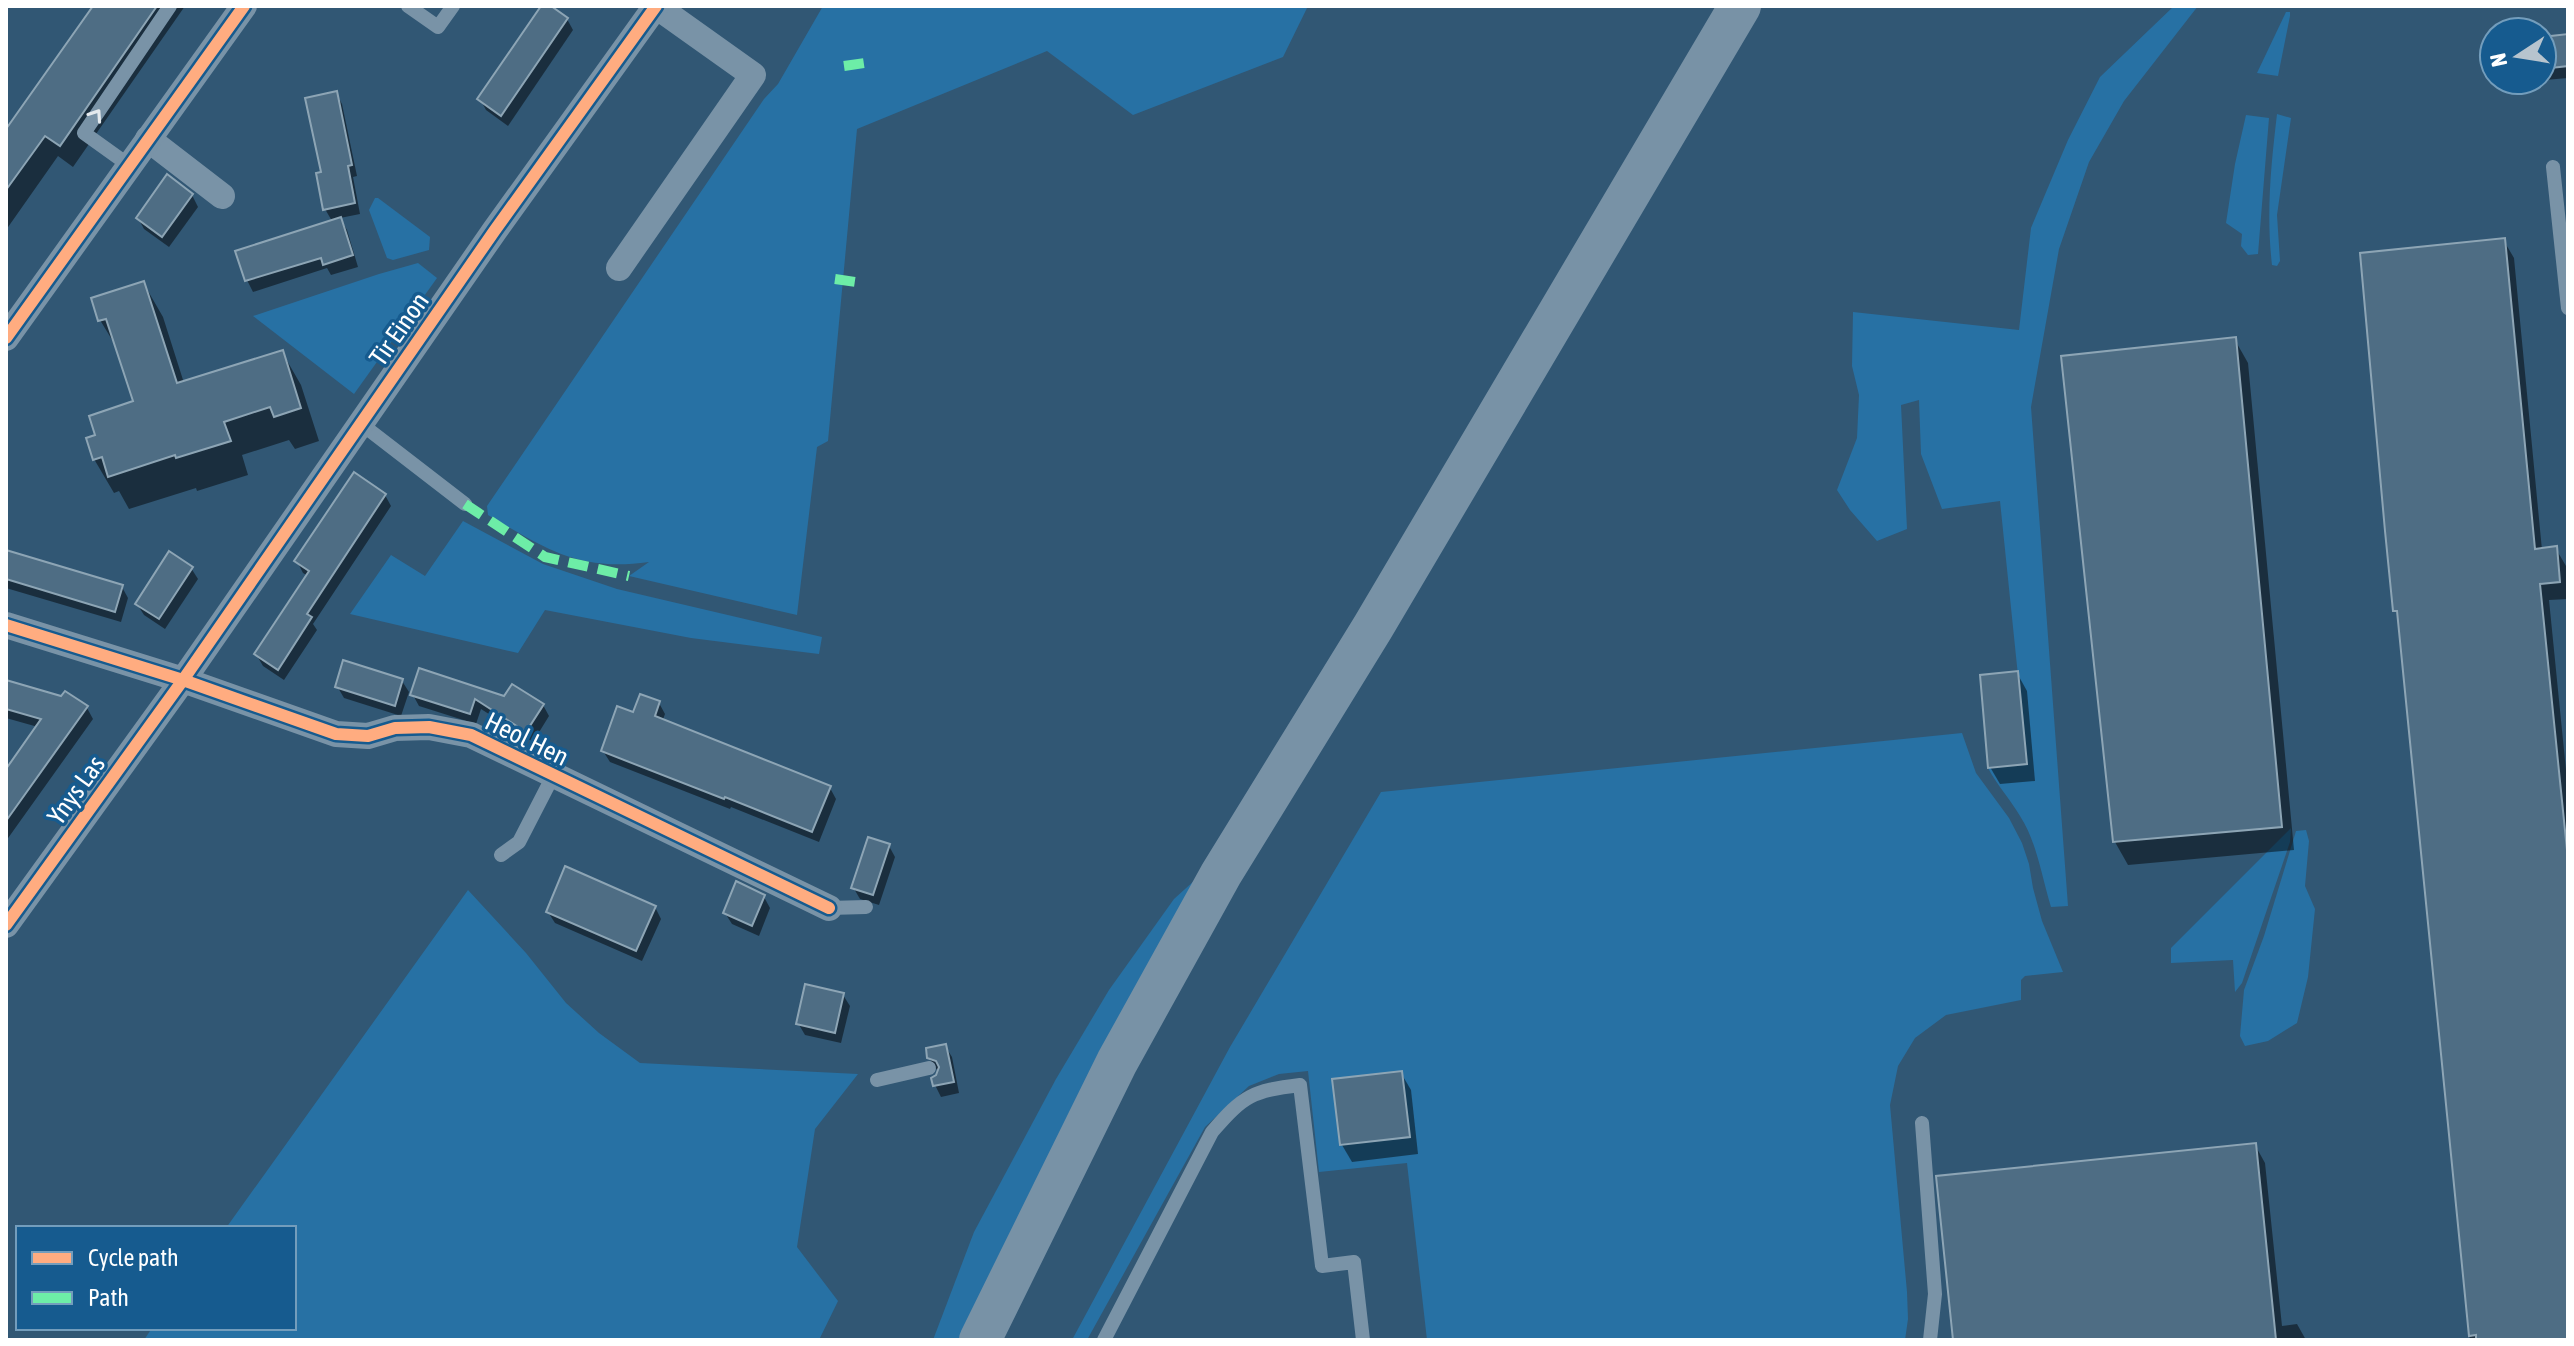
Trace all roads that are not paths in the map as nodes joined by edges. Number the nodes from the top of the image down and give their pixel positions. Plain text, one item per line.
1 (170, 6) edge
2 (244, 6) edge
3 (408, 6) edge
4 (453, 6) edge
5 (656, 6) edge
6 (1740, 6) edge
7 (148, 139) junction
8 (130, 166) junction
9 (2553, 167) dead end
10 (222, 196) dead end
11 (619, 268) dead end
12 (2568, 308) edge
13 (6, 338) edge
14 (360, 423) junction
15 (465, 504) dead end
16 (6, 625) edge
17 (183, 680) junction
18 (553, 776) junction
19 (501, 855) dead end
20 (866, 907) dead end
21 (829, 908) joint
22 (10, 912) edge
23 (929, 1068) dead end
24 (877, 1080) dead end
25 (1922, 1123) dead end
26 (980, 1340) edge
27 (1104, 1340) edge
28 (1363, 1340) edge
29 (1930, 1340) edge

8 -> 1 lane
2 - 7 street
3 - 4 lane
5 - 11 street
5 - 14 street, Tir Einon
6 - 26 main road
7 - 8 street
7 - 10 street
8 - 13 street
9 - 12 lane
14 - 15 lane
14 - 17 street, Tir Einon
16 - 17 street, Heol Hen
17 - 18 street, Heol Hen
17 - 22 street, Ynys Las
18 - 19 lane
18 - 21 street, Heol Hen
20 - 21 lane
23 - 24 lane
25 - 29 lane
27 - 28 lane

